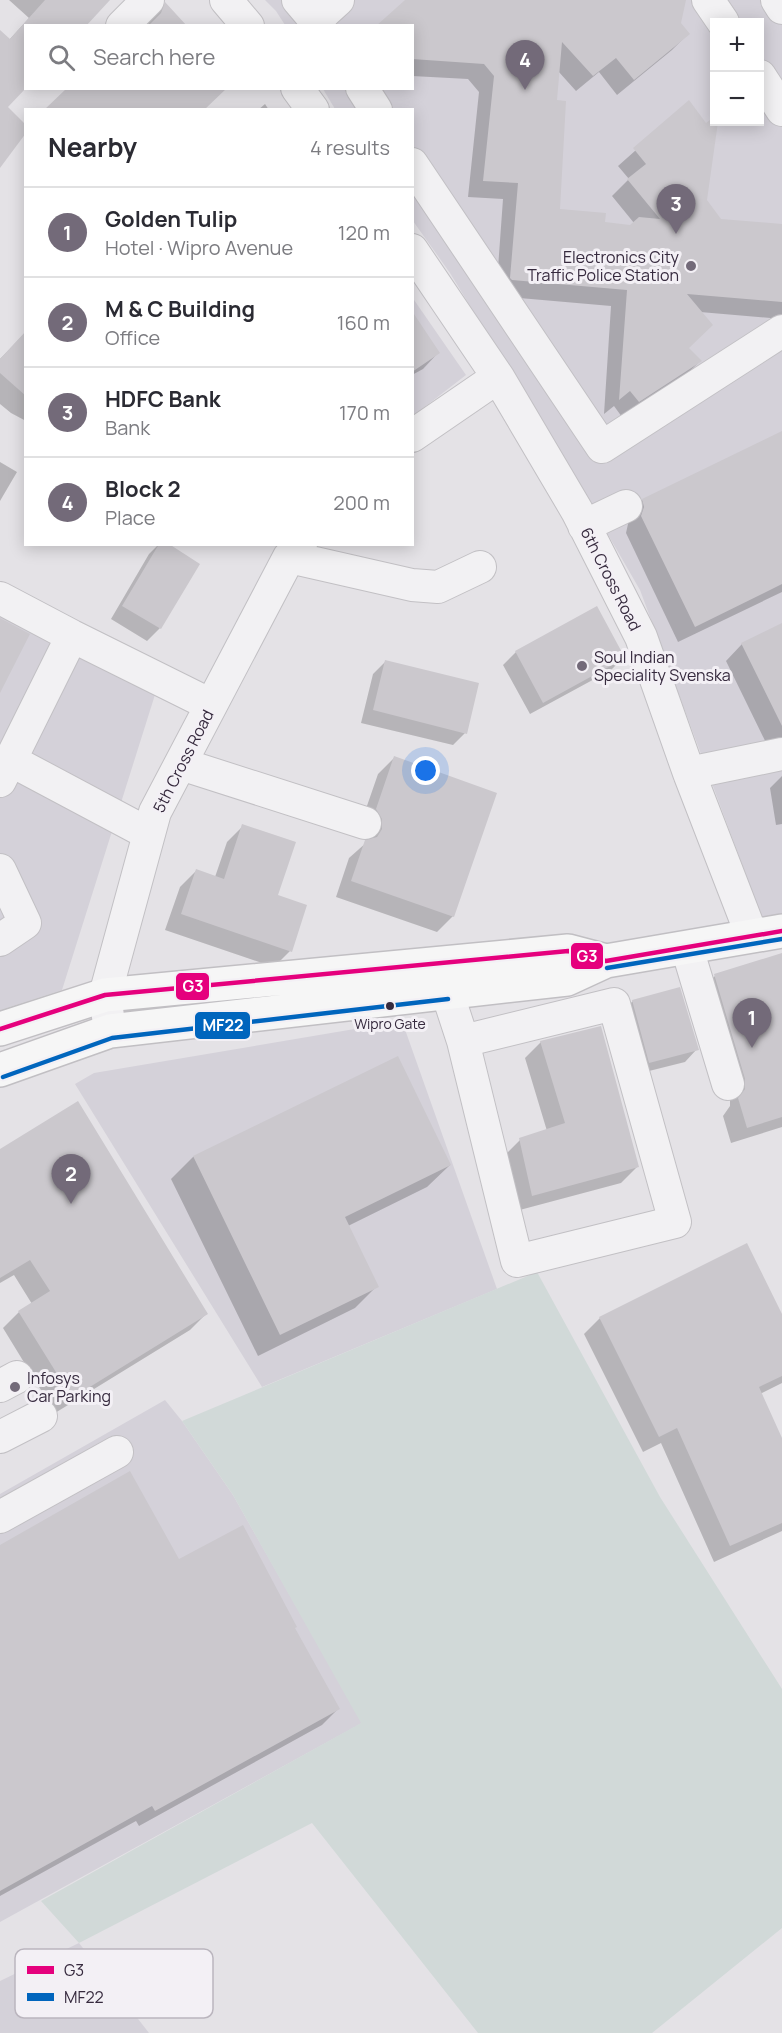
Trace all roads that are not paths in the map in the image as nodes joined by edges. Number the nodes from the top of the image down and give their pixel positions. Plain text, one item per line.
1 (148, 0) edge
2 (226, 0) edge
3 (708, 0) edge
4 (777, 0) edge
5 (782, 8) edge
6 (720, 18) edge
7 (124, 24) edge
8 (246, 24) edge
9 (764, 83) edge
10 (298, 90) edge
11 (363, 90) edge
12 (312, 108) edge
13 (375, 108) edge
14 (782, 110) edge
15 (414, 167) edge
16 (414, 253) edge
17 (782, 331) edge
18 (498, 377) junction
19 (414, 435) edge
20 (626, 506) dead end
21 (584, 526) junction
22 (295, 551) edge
23 (480, 567) dead end
24 (0, 598) edge
25 (72, 636) junction
26 (212, 705) junction
27 (782, 754) edge
28 (181, 764) junction
29 (5, 770) edge
30 (689, 773) junction
31 (365, 822) dead end
32 (149, 834) junction
33 (0, 870) edge
34 (767, 933) edge
35 (0, 940) edge
36 (687, 948) junction
37 (606, 962) junction
38 (447, 992) junction
39 (105, 995) junction
40 (0, 1029) edge
41 (110, 1030) junction
42 (463, 1041) junction
43 (0, 1070) edge
44 (728, 1084) dead end
45 (41, 1416) dead end
46 (0, 1437) edge
47 (117, 1452) dead end
48 (0, 1517) edge

1 - 7 street
2 - 8 street
3 - 6 street
4 - 5 street
9 - 14 street
10 - 12 street
11 - 13 street
15 - 17 street
16 - 18 street, 6th Cross Road
18 - 19 street
18 - 21 street, 6th Cross Road
20 - 21 street
21 - 30 street, 6th Cross Road
22 - 23 street
22 - 26 street, 5th Cross Road
24 - 25 street
25 - 26 street
25 - 29 street
26 - 28 street, 5th Cross Road
27 - 30 street
28 - 31 street
28 - 32 street, 5th Cross Road
29 - 32 street
30 - 34 street, 6th Cross Road
32 - 39 street, 5th Cross Road
33 - 35 street
34 - 36 main road
36 - 37 main road
36 - 44 street
37 - 38 main road
37 - 39 main road
38 - 41 main road
38 - 42 street
39 - 40 main road
39 - 41 street, 5th Cross Road
41 - 43 main road
42 - 42 street
45 - 46 street
47 - 48 street

